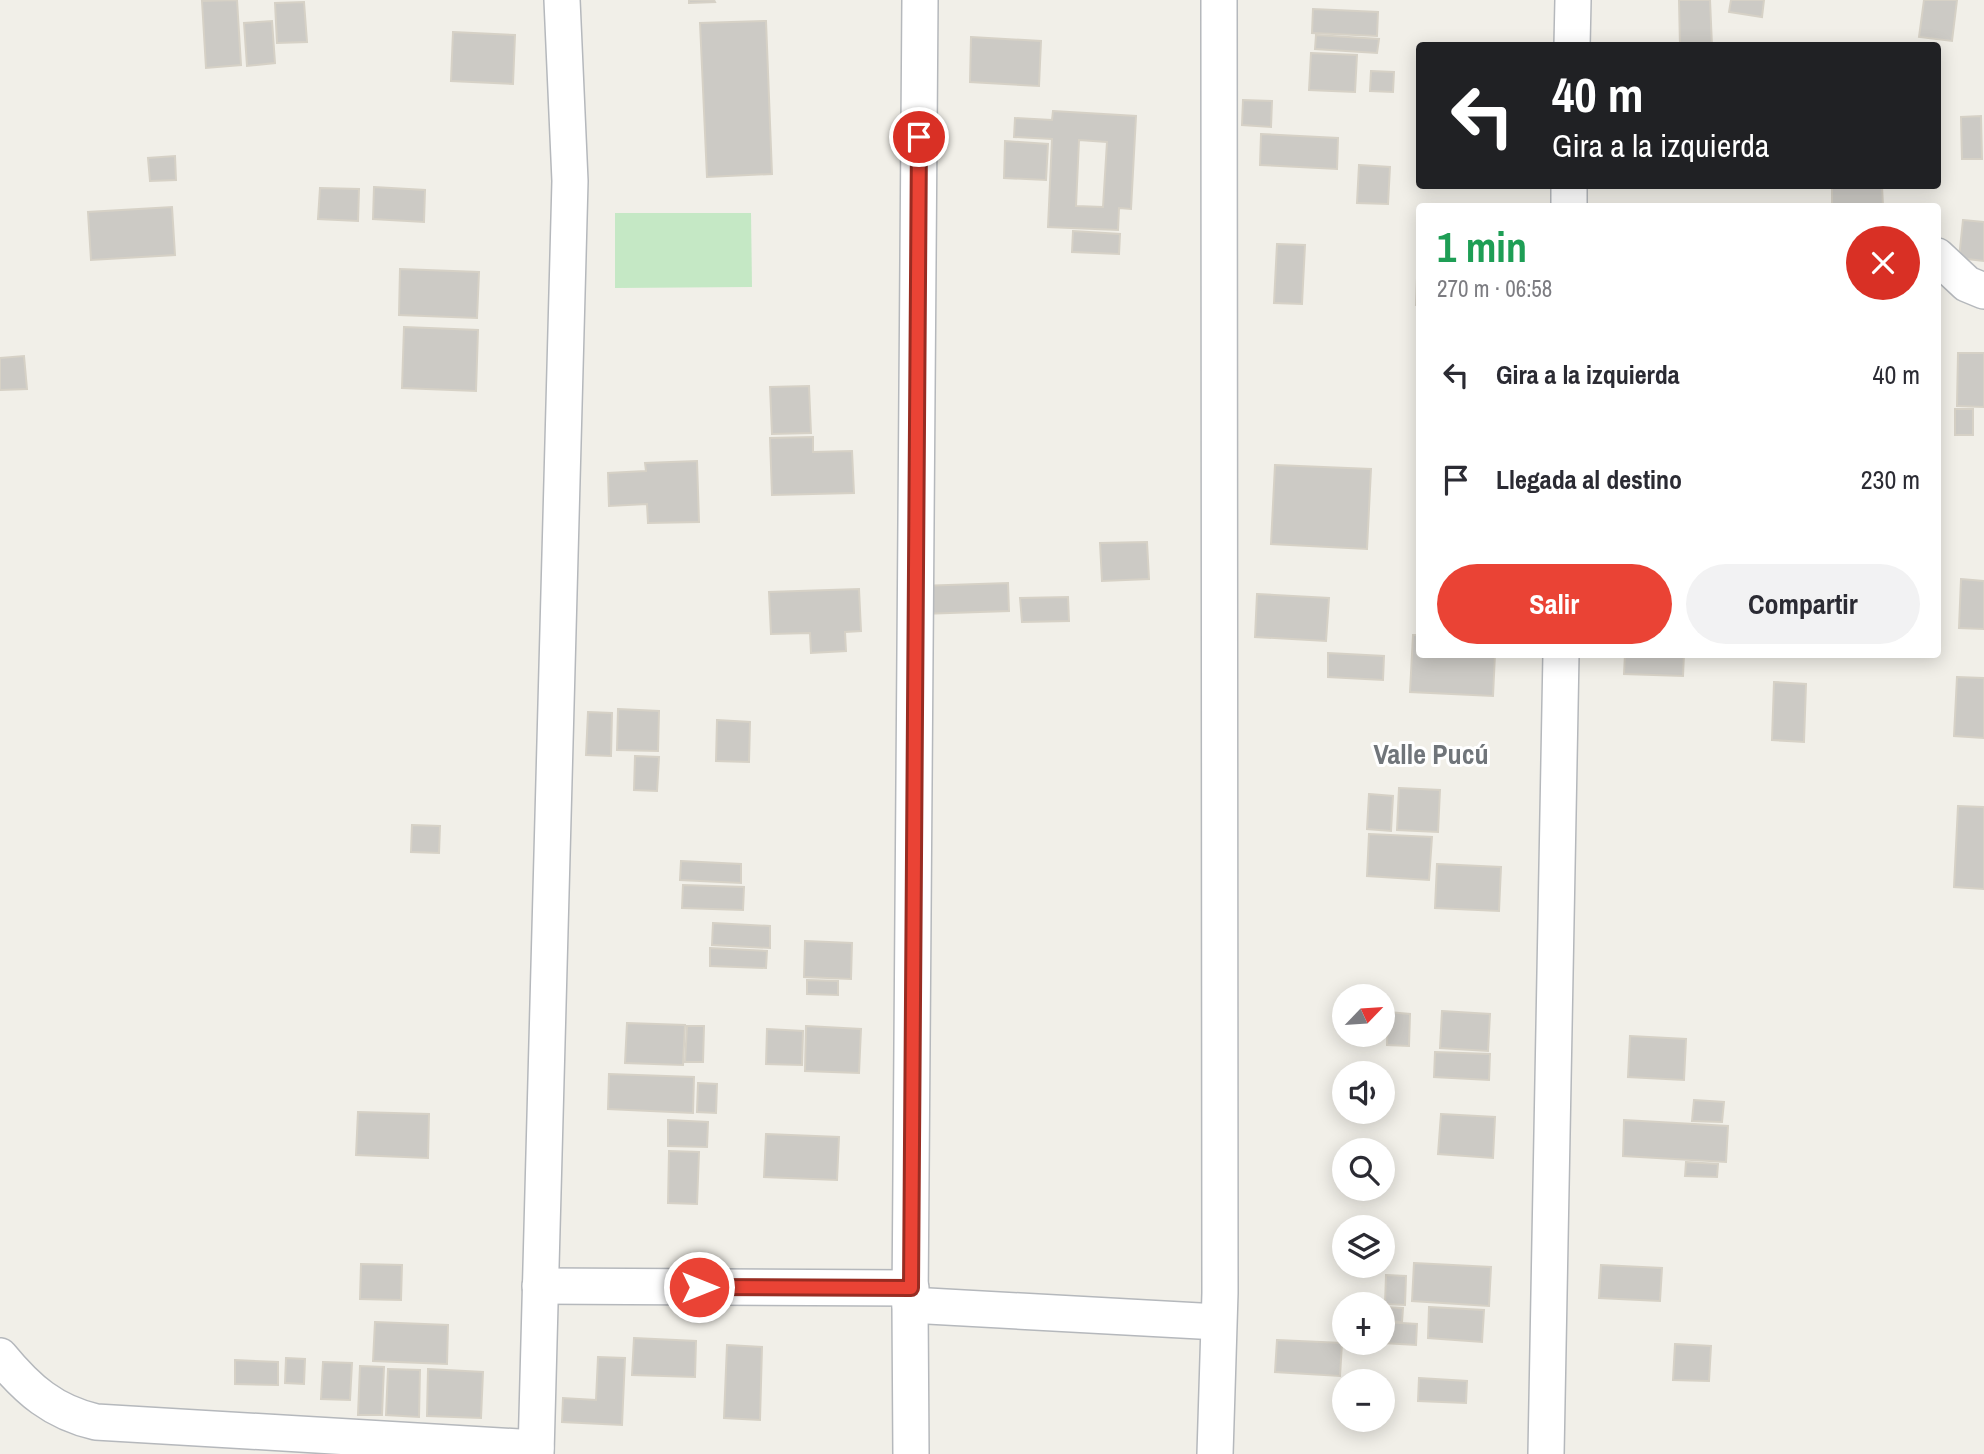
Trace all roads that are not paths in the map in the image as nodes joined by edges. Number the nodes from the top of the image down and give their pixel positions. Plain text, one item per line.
1 (562, 0) edge
2 (920, 0) edge
3 (1219, 0) edge
4 (1573, 0) edge
5 (1572, 42) edge
6 (1941, 260) edge
7 (1984, 290) edge
8 (1561, 658) edge
9 (540, 1286) junction
10 (911, 1296) junction
11 (1219, 1322) junction
12 (0, 1356) edge
13 (536, 1451) edge
14 (911, 1454) edge
15 (1215, 1454) edge
16 (1546, 1454) edge

1 - 9 street
2 - 10 street
3 - 11 street
4 - 5 street
6 - 7 street
8 - 16 street
9 - 10 street
9 - 13 street
10 - 11 street
10 - 14 street
11 - 15 street
12 - 13 street

